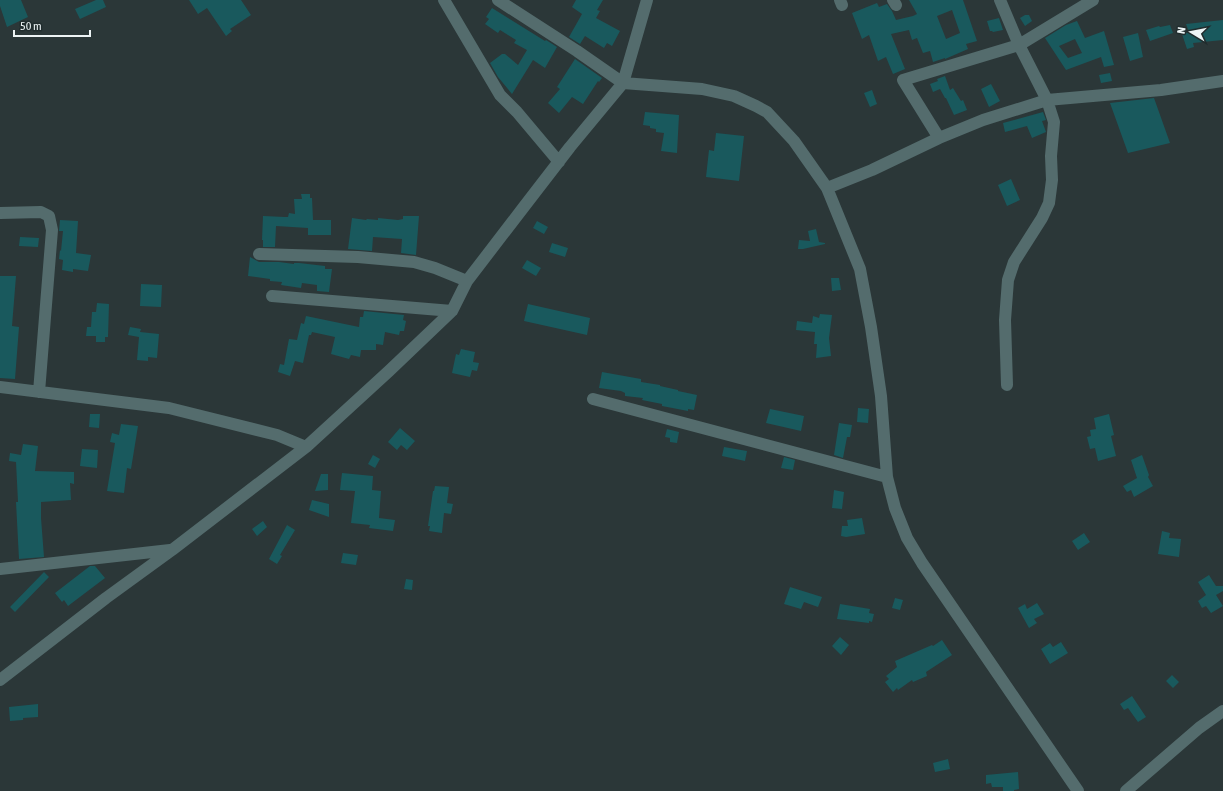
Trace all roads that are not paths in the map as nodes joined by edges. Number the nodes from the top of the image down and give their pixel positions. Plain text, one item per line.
1 (444, 0) edge
2 (498, 0) edge
3 (647, 0) edge
4 (1000, 0) edge
5 (1093, 0) edge
6 (1019, 45) junction
7 (1223, 81) edge
8 (623, 83) junction
9 (1046, 100) junction
10 (939, 138) junction
11 (558, 162) junction
12 (827, 188) junction
13 (0, 213) edge
14 (259, 254) dead end
15 (467, 281) junction
16 (272, 296) dead end
17 (452, 311) junction
18 (1007, 384) dead end
19 (0, 387) edge
20 (39, 392) junction
21 (593, 399) dead end
22 (306, 447) junction
23 (887, 477) junction
24 (172, 550) junction
25 (0, 569) edge
26 (0, 680) edge
27 (1223, 711) edge
28 (1078, 791) edge
29 (1126, 791) edge

1 - 11 street
2 - 8 street
3 - 8 street
4 - 6 street
5 - 6 street
6 - 9 street
6 - 10 street
7 - 9 street
8 - 11 street
8 - 12 street
9 - 10 street
9 - 18 street
10 - 12 street
11 - 15 street
12 - 23 street
13 - 20 street
14 - 15 street
15 - 17 street
16 - 17 street
17 - 22 street
19 - 20 street
20 - 22 street
21 - 23 street
22 - 24 street
23 - 28 street
24 - 25 street
24 - 26 street
27 - 29 street

